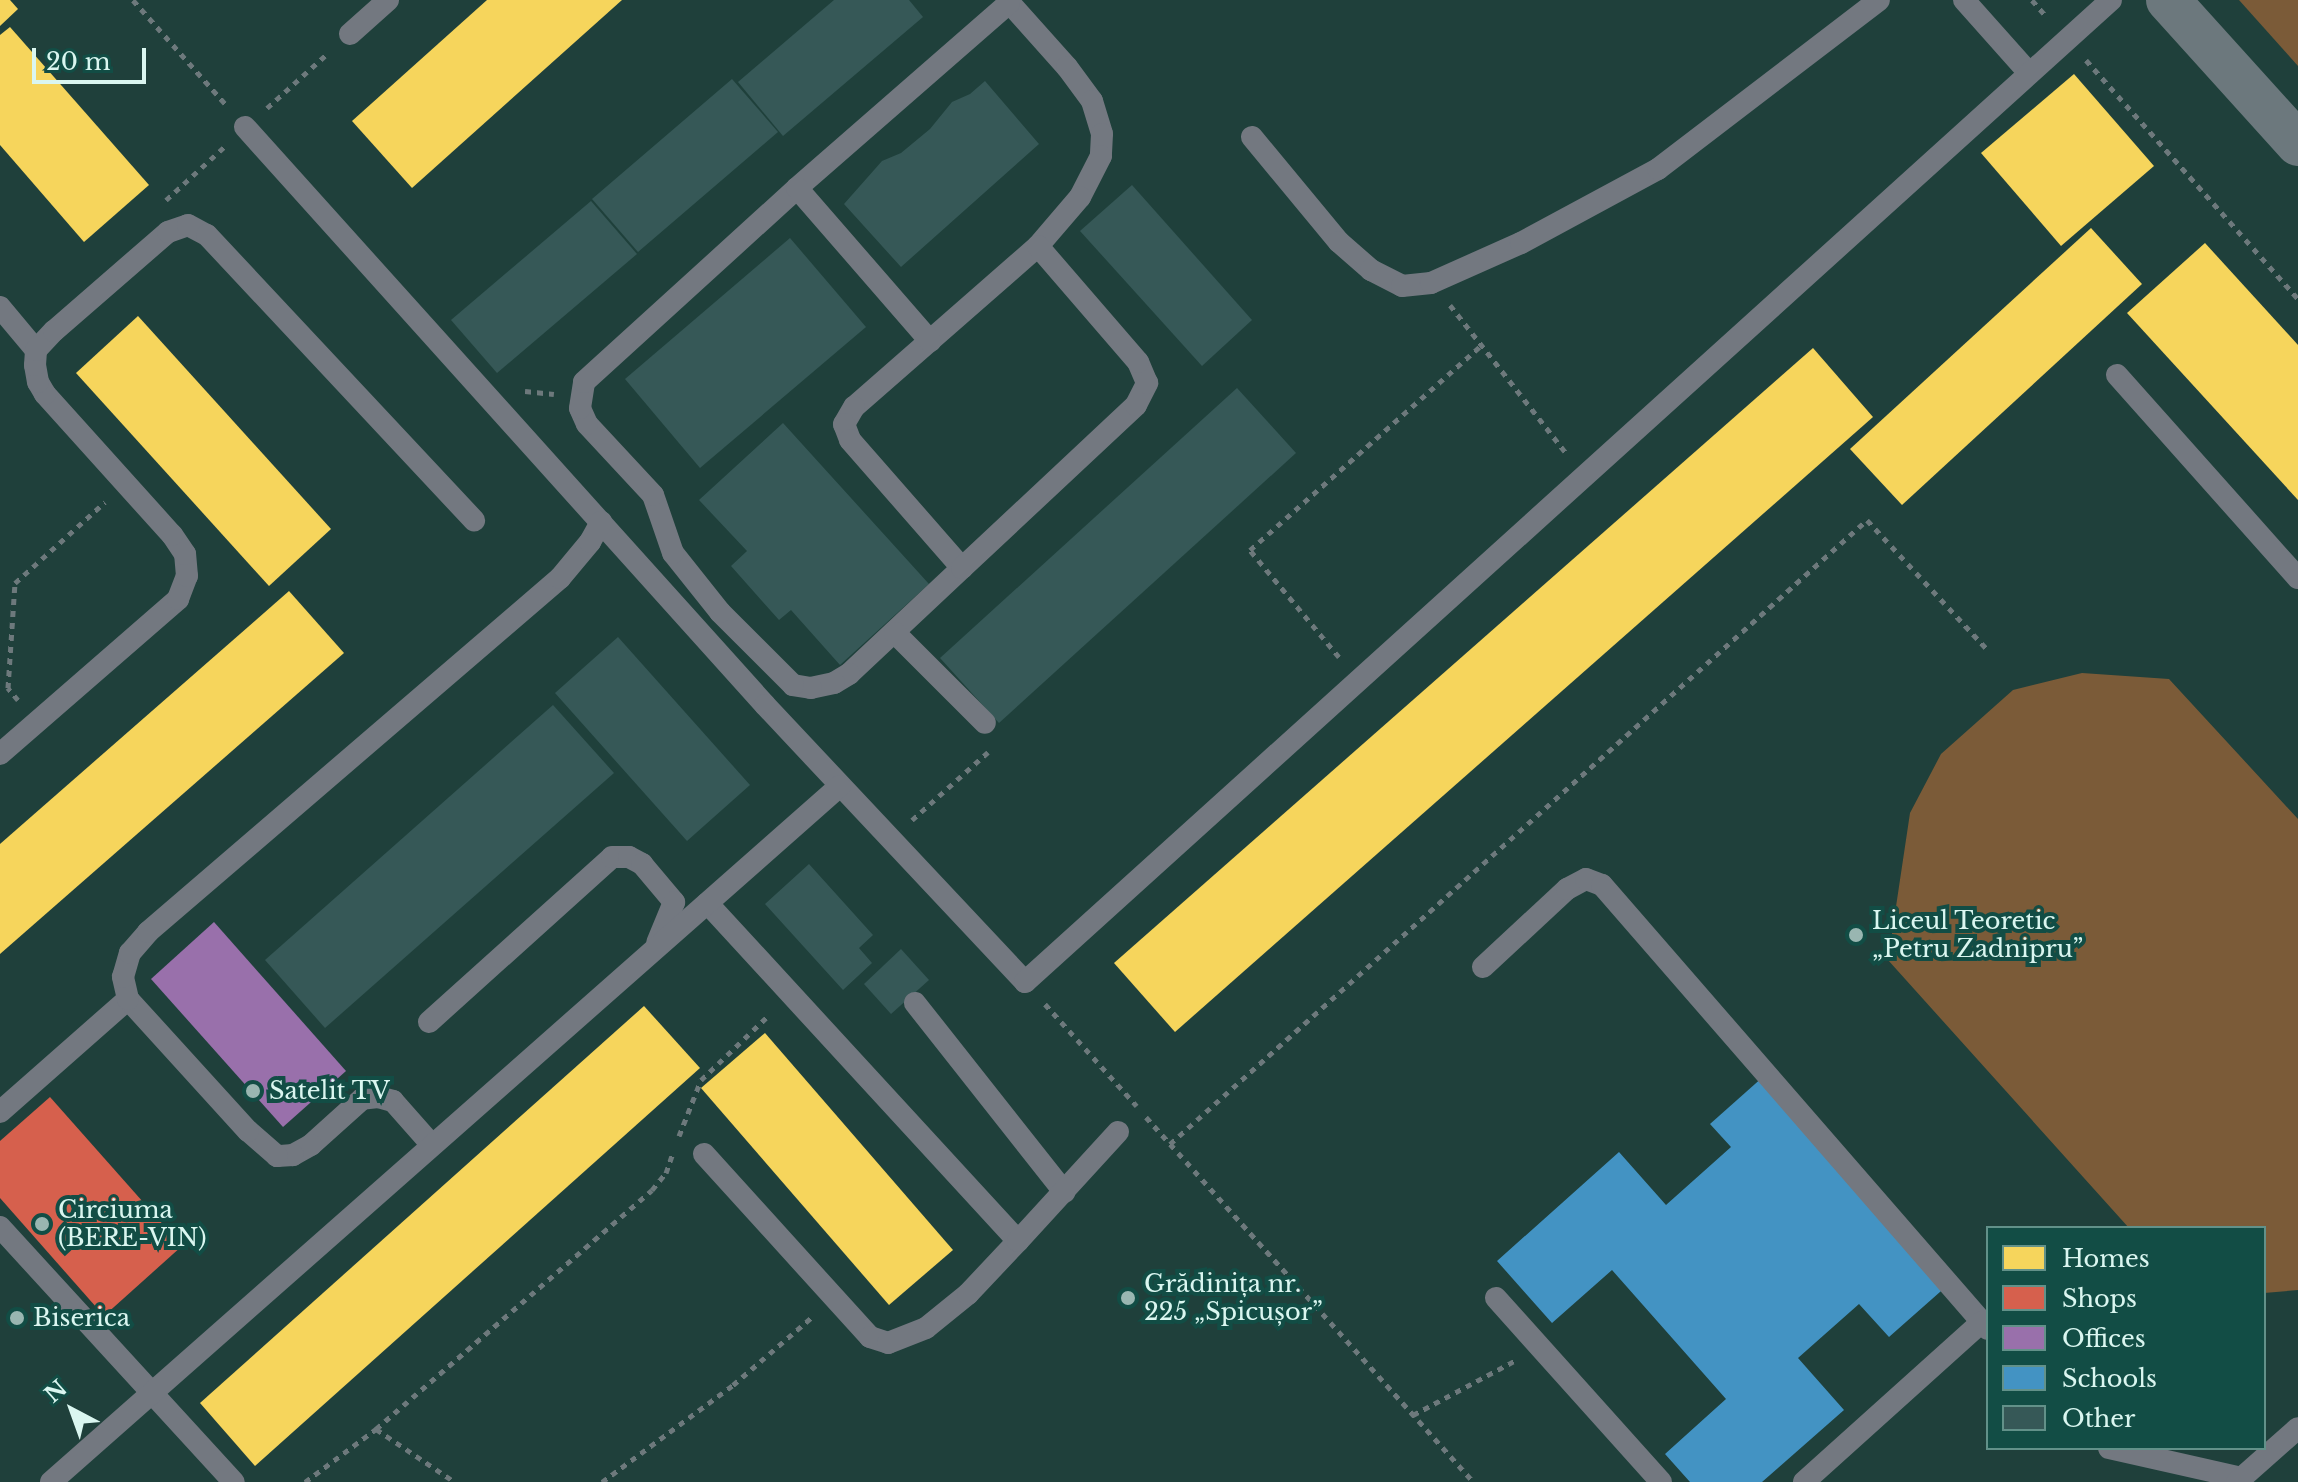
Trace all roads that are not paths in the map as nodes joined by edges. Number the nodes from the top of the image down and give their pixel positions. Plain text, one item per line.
1 (388, 0) edge
2 (1879, 0) edge
3 (1964, 0) edge
4 (2111, 0) edge
5 (2168, 0) edge
6 (1008, 2) edge
7 (350, 34) road end
8 (2029, 73) junction
9 (245, 127) road end
10 (1252, 137) dead end
11 (2298, 144) edge
12 (797, 188) junction
13 (1038, 246) junction
14 (0, 307) edge
15 (930, 341) junction
16 (36, 350) junction
17 (2117, 375) dead end
18 (474, 520) dead end
19 (601, 522) junction
20 (962, 568) junction
21 (2298, 578) edge
22 (895, 633) junction
23 (985, 723) road end
24 (0, 754) edge
25 (840, 786) junction
26 (707, 903) junction
27 (654, 952) junction
28 (1483, 967) dead end
29 (128, 999) junction
30 (915, 1003) dead end
31 (429, 1022) dead end
32 (0, 1112) edge
33 (1118, 1132) dead end
34 (431, 1144) junction
35 (704, 1154) dead end
36 (1064, 1192) junction
37 (0, 1227) edge
38 (1018, 1241) junction
39 (1496, 1298) dead end
40 (1985, 1326) edge
41 (150, 1393) junction
42 (2293, 1441) edge
43 (2117, 1450) edge
44 (2240, 1480) edge
45 (51, 1482) edge
46 (234, 1482) edge
47 (1661, 1482) edge
48 (1804, 1482) edge

1 - 7 lane
2 - 10 lane
3 - 8 lane
4 - 8 lane
5 - 11 main road
6 - 12 lane
6 - 13 lane
8 - 25 lane
9 - 19 lane
12 - 15 lane
12 - 22 lane
13 - 15 lane
13 - 20 lane
14 - 16 lane
15 - 20 lane
16 - 18 lane
16 - 24 lane
17 - 21 lane
19 - 25 lane
19 - 29 lane
20 - 22 lane
22 - 23 lane
25 - 26 lane
26 - 27 lane
26 - 38 lane
27 - 31 lane
27 - 34 lane
28 - 40 lane
29 - 32 lane
29 - 34 lane
30 - 36 lane
33 - 36 lane
34 - 41 lane
35 - 38 lane
36 - 38 lane
37 - 41 lane
39 - 47 lane
40 - 48 lane
41 - 45 lane
41 - 46 lane
42 - 44 lane
43 - 44 lane

